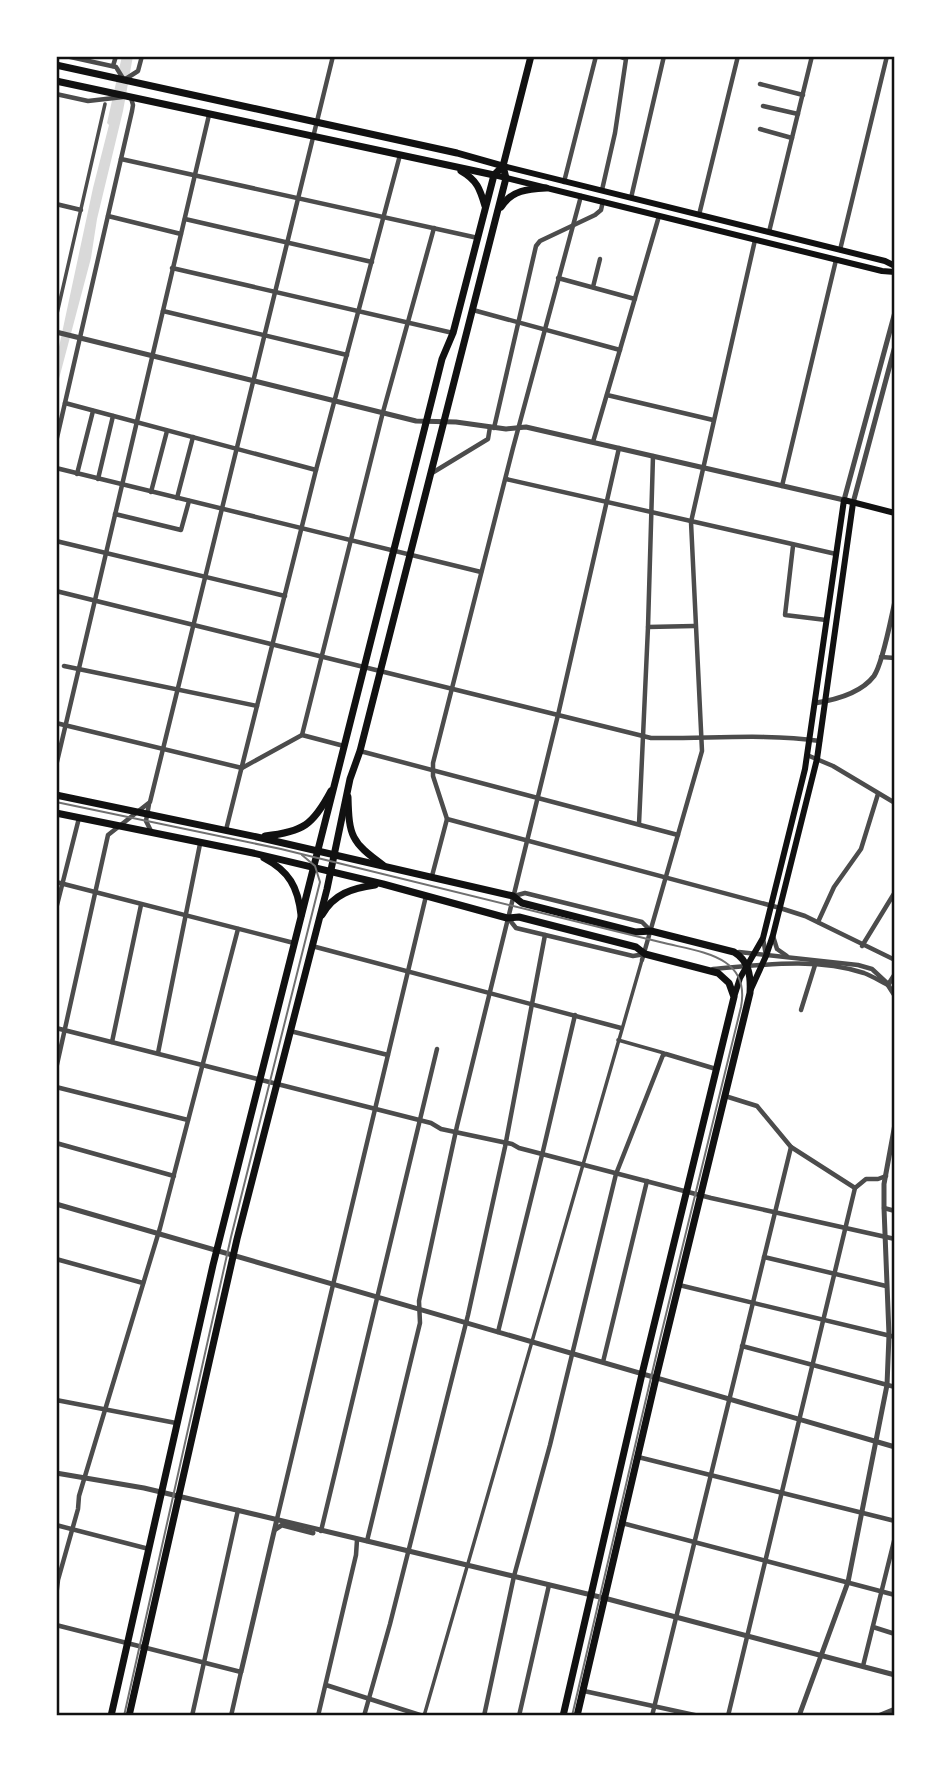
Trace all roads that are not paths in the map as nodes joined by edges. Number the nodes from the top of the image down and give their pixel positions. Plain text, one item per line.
1 (66, 56) edge
2 (116, 56) edge
3 (142, 56) edge
4 (333, 56) edge
5 (531, 56) edge
6 (596, 56) edge
7 (618, 56) edge
8 (664, 56) edge
9 (738, 56) edge
10 (812, 56) edge
11 (887, 56) edge
12 (56, 65) edge
13 (116, 68) junction
14 (125, 80) junction
15 (56, 81) edge
16 (760, 84) dead end
17 (56, 94) edge
18 (803, 95) junction
19 (113, 96) junction
20 (127, 96) junction
21 (105, 104) dead end
22 (764, 106) dead end
23 (209, 114) junction
24 (798, 114) junction
25 (317, 122) junction
26 (760, 130) dead end
27 (313, 137) junction
28 (792, 138) junction
29 (400, 155) junction
30 (121, 159) junction
31 (503, 166) junction
32 (454, 167) junction
33 (194, 176) junction
34 (494, 176) junction
35 (506, 178) junction
36 (564, 182) junction
37 (546, 188) junction
38 (602, 190) junction
39 (581, 196) junction
40 (298, 198) junction
41 (631, 198) junction
42 (603, 201) junction
43 (56, 204) edge
44 (486, 209) junction
45 (81, 210) junction
46 (498, 214) junction
47 (108, 216) junction
48 (659, 216) junction
49 (699, 216) junction
50 (384, 217) junction
51 (185, 219) junction
52 (572, 226) junction
53 (434, 228) junction
54 (181, 233) junction
55 (768, 233) junction
56 (479, 238) junction
57 (755, 240) junction
58 (288, 242) junction
59 (839, 250) junction
60 (600, 259) dead end
61 (836, 260) junction
62 (372, 262) junction
63 (895, 266) edge
64 (172, 268) junction
65 (895, 272) edge
66 (558, 278) junction
67 (593, 288) junction
68 (274, 291) junction
69 (635, 299) junction
70 (358, 310) junction
71 (473, 310) junction
72 (163, 311) junction
73 (895, 312) edge
74 (56, 318) edge
75 (408, 321) junction
76 (518, 321) junction
77 (545, 329) junction
78 (58, 332) edge
79 (453, 333) junction
80 (264, 335) junction
81 (80, 337) junction
82 (895, 346) edge
83 (620, 350) junction
84 (152, 355) junction
85 (347, 355) junction
86 (253, 380) junction
87 (607, 395) junction
88 (334, 400) junction
89 (65, 403) junction
90 (93, 411) junction
91 (383, 412) junction
92 (113, 416) junction
93 (713, 420) junction
94 (426, 421) junction
95 (444, 422) junction
96 (136, 423) junction
97 (492, 428) junction
98 (519, 428) junction
99 (167, 430) junction
100 (193, 437) junction
101 (56, 442) edge
102 (593, 442) junction
103 (618, 448) junction
104 (236, 449) junction
105 (653, 455) junction
106 (704, 467) junction
107 (56, 468) edge
108 (316, 470) junction
109 (431, 473) junction
110 (77, 474) junction
111 (98, 479) junction
112 (505, 479) junction
113 (122, 485) junction
114 (782, 486) junction
115 (151, 492) junction
116 (177, 498) junction
117 (844, 500) junction
118 (189, 501) junction
119 (606, 502) junction
120 (853, 503) junction
121 (221, 510) junction
122 (651, 513) junction
123 (895, 513) edge
124 (116, 514) junction
125 (691, 522) junction
126 (302, 529) junction
127 (56, 541) edge
128 (351, 541) junction
129 (793, 545) junction
130 (393, 551) junction
131 (107, 553) junction
132 (836, 554) junction
133 (409, 555) junction
134 (481, 572) junction
135 (204, 577) junction
136 (56, 591) edge
137 (285, 596) junction
138 (95, 601) junction
139 (895, 601) edge
140 (826, 620) junction
141 (193, 625) junction
142 (694, 626) junction
143 (649, 627) junction
144 (272, 645) junction
145 (322, 657) junction
146 (881, 657) junction
147 (895, 658) edge
148 (64, 666) dead end
149 (364, 667) junction
150 (79, 670) junction
151 (381, 671) junction
152 (177, 689) junction
153 (451, 689) junction
154 (825, 702) junction
155 (814, 703) junction
156 (257, 706) junction
157 (558, 715) junction
158 (56, 723) edge
159 (66, 726) junction
160 (302, 735) junction
161 (643, 736) junction
162 (701, 739) junction
163 (809, 740) junction
164 (820, 741) junction
165 (344, 746) junction
166 (162, 750) junction
167 (360, 751) junction
168 (807, 755) junction
169 (817, 759) junction
170 (56, 765) edge
171 (242, 768) junction
172 (432, 770) junction
173 (334, 786) junction
174 (348, 789) junction
175 (56, 794) edge
176 (878, 794) junction
177 (537, 797) junction
178 (895, 803) edge
179 (144, 812) junction
180 (56, 813) edge
181 (79, 818) junction
182 (447, 820) junction
183 (639, 824) junction
184 (118, 827) junction
185 (226, 831) junction
186 (155, 834) junction
187 (678, 835) junction
188 (257, 837) junction
189 (527, 841) junction
190 (200, 844) junction
191 (318, 852) junction
192 (253, 853) junction
193 (333, 855) junction
194 (314, 867) junction
195 (386, 867) junction
196 (330, 871) junction
197 (432, 876) junction
198 (667, 877) junction
199 (56, 882) edge
200 (62, 884) junction
201 (383, 884) junction
202 (895, 892) edge
203 (96, 893) junction
204 (426, 896) junction
205 (513, 896) junction
206 (141, 905) junction
207 (772, 906) junction
208 (780, 908) junction
209 (56, 909) edge
210 (186, 917) junction
211 (507, 918) junction
212 (301, 919) junction
213 (318, 922) junction
214 (818, 922) junction
215 (238, 929) junction
216 (651, 931) junction
217 (545, 935) junction
218 (773, 935) junction
219 (763, 938) junction
220 (295, 943) junction
221 (312, 946) junction
222 (862, 946) junction
223 (734, 951) junction
224 (895, 955) edge
225 (754, 956) junction
226 (766, 956) junction
227 (644, 957) junction
228 (791, 958) junction
229 (761, 964) junction
230 (775, 964) junction
231 (815, 965) junction
232 (747, 966) junction
233 (709, 970) junction
234 (408, 971) junction
235 (895, 974) edge
236 (888, 985) junction
237 (489, 993) junction
238 (750, 993) junction
239 (895, 996) edge
240 (734, 997) junction
241 (532, 1004) junction
242 (801, 1010) dead end
243 (575, 1015) junction
244 (56, 1028) edge
245 (621, 1028) junction
246 (66, 1031) junction
247 (289, 1031) junction
248 (618, 1040) junction
249 (112, 1042) junction
250 (437, 1049) dead end
251 (158, 1054) junction
252 (388, 1055) junction
253 (664, 1056) junction
254 (203, 1065) junction
255 (56, 1069) edge
256 (716, 1069) junction
257 (260, 1079) junction
258 (276, 1083) junction
259 (56, 1087) edge
260 (724, 1096) junction
261 (375, 1109) junction
262 (188, 1120) junction
263 (419, 1120) junction
264 (895, 1124) edge
265 (456, 1132) junction
266 (56, 1143) edge
267 (505, 1143) junction
268 (791, 1147) junction
269 (543, 1154) junction
270 (582, 1163) junction
271 (616, 1174) junction
272 (895, 1174) edge
273 (174, 1176) junction
274 (886, 1176) junction
275 (647, 1181) junction
276 (855, 1188) junction
277 (686, 1192) junction
278 (700, 1195) junction
279 (56, 1204) edge
280 (884, 1208) junction
281 (895, 1211) edge
282 (775, 1213) junction
283 (845, 1228) junction
284 (159, 1233) junction
285 (883, 1237) junction
286 (895, 1239) edge
287 (216, 1250) junction
288 (234, 1254) junction
289 (764, 1257) junction
290 (56, 1259) edge
291 (834, 1274) junction
292 (144, 1283) junction
293 (334, 1284) junction
294 (679, 1284) junction
295 (886, 1286) junction
296 (377, 1296) junction
297 (753, 1302) junction
298 (419, 1308) junction
299 (823, 1320) junction
300 (466, 1322) junction
301 (498, 1332) junction
302 (892, 1336) edge
303 (531, 1341) junction
304 (743, 1346) junction
305 (572, 1353) junction
306 (603, 1362) junction
307 (813, 1364) junction
308 (642, 1374) junction
309 (656, 1378) junction
310 (887, 1385) junction
311 (895, 1387) edge
312 (730, 1400) junction
313 (56, 1401) edge
314 (106, 1409) junction
315 (800, 1420) junction
316 (176, 1423) junction
317 (876, 1442) junction
318 (895, 1447) edge
319 (637, 1456) junction
320 (56, 1473) edge
321 (711, 1475) junction
322 (85, 1478) junction
323 (162, 1492) junction
324 (781, 1493) junction
325 (179, 1495) junction
326 (238, 1510) junction
327 (862, 1511) junction
328 (276, 1519) junction
329 (895, 1521) edge
330 (622, 1523) junction
331 (56, 1525) edge
332 (73, 1529) junction
333 (321, 1531) junction
334 (274, 1532) junction
335 (895, 1536) edge
336 (357, 1539) junction
337 (367, 1541) junction
338 (695, 1542) junction
339 (149, 1549) junction
340 (407, 1551) junction
341 (765, 1560) junction
342 (466, 1565) junction
343 (514, 1576) junction
344 (57, 1580) edge
345 (848, 1582) junction
346 (549, 1585) junction
347 (882, 1591) junction
348 (590, 1595) junction
349 (895, 1595) edge
350 (56, 1597) edge
351 (604, 1598) junction
352 (678, 1617) junction
353 (56, 1625) edge
354 (873, 1627) junction
355 (895, 1634) edge
356 (747, 1636) junction
357 (128, 1643) junction
358 (144, 1647) junction
359 (821, 1656) junction
360 (204, 1662) junction
361 (863, 1666) junction
362 (241, 1672) junction
363 (895, 1675) edge
364 (326, 1685) junction
365 (583, 1690) junction
366 (369, 1699) junction
367 (654, 1706) junction
368 (895, 1709) edge
369 (111, 1716) edge
370 (129, 1716) edge
371 (192, 1716) edge
372 (231, 1716) edge
373 (318, 1716) edge
374 (364, 1716) edge
375 (424, 1716) edge
376 (484, 1716) edge
377 (519, 1716) edge
378 (563, 1716) edge
379 (577, 1716) edge
380 (652, 1716) edge
381 (699, 1716) edge
382 (728, 1716) edge
383 (799, 1716) edge
384 (878, 1716) edge

1 - 13 street
2 - 13 street
3 - 14 street
4 - 25 street
5 - 31 main road
6 - 36 street
7 - 38 street
8 - 41 street
9 - 49 street
10 - 18 street
11 - 59 street
12 - 14 main road
13 - 14 street
14 - 25 main road
15 - 19 main road
16 - 18 street
17 - 19 street
18 - 24 street
19 - 20 main road
20 - 23 main road
20 - 30 street
21 - 45 street
22 - 24 street
23 - 27 main road
23 - 33 street
24 - 28 street
25 - 27 street
25 - 31 main road
26 - 28 street
27 - 29 main road
27 - 40 street
28 - 55 street
29 - 32 main road
29 - 50 street
30 - 33 street
30 - 47 street
31 - 34 main road
31 - 35 main road
31 - 36 main road
32 - 34 main road
32 - 44 main road
33 - 40 street
33 - 51 street
34 - 35 main road
34 - 44 main road
35 - 37 main road
35 - 46 main road
36 - 38 main road
37 - 39 main road
37 - 46 main road
38 - 41 main road
39 - 42 main road
39 - 52 street
40 - 50 street
40 - 58 street
41 - 49 main road
42 - 48 main road
42 - 52 street
43 - 45 street
44 - 56 main road
45 - 74 street
46 - 71 main road
47 - 54 street
47 - 81 street
48 - 57 main road
48 - 69 street
49 - 55 main road
50 - 53 street
50 - 62 street
51 - 54 street
51 - 58 street
52 - 66 street
52 - 76 street
53 - 56 street
53 - 75 street
54 - 64 street
55 - 59 main road
56 - 79 main road
57 - 61 main road
57 - 93 street
58 - 62 street
58 - 68 street
59 - 63 main road
60 - 67 street
61 - 65 main road
61 - 114 street
62 - 70 street
64 - 68 street
64 - 72 street
66 - 67 street
66 - 77 street
67 - 69 street
68 - 70 street
68 - 80 street
69 - 83 street
70 - 75 street
70 - 85 street
71 - 76 street
71 - 95 main road
72 - 80 street
72 - 84 street
73 - 117 street
75 - 79 street
75 - 91 street
76 - 77 street
76 - 97 street
77 - 83 street
77 - 98 street
78 - 81 street
79 - 94 main road
80 - 85 street
80 - 86 street
81 - 84 street
81 - 89 street
82 - 120 street
83 - 87 street
84 - 86 street
84 - 96 street
85 - 88 street
86 - 88 street
86 - 104 street
87 - 93 street
87 - 102 street
88 - 91 street
88 - 108 street
89 - 90 street
89 - 101 street
90 - 92 street
90 - 110 street
91 - 94 street
91 - 128 street
92 - 96 street
92 - 111 street
93 - 106 street
94 - 95 street
94 - 130 main road
95 - 97 street
95 - 109 main road
96 - 99 street
96 - 113 street
97 - 98 street
97 - 109 street
98 - 102 street
98 - 112 street
99 - 100 street
99 - 115 street
100 - 104 street
100 - 116 street
102 - 103 street
103 - 105 street
103 - 119 street
104 - 108 street
104 - 121 street
105 - 106 street
105 - 122 street
106 - 114 street
106 - 125 street
107 - 110 street
108 - 126 street
109 - 133 main road
110 - 111 street
111 - 113 street
112 - 119 street
112 - 134 street
113 - 115 street
113 - 124 street
114 - 117 street
115 - 116 street
116 - 118 street
117 - 120 main road
117 - 132 main road
118 - 121 street
118 - 124 street
119 - 122 street
119 - 157 street
120 - 123 main road
120 - 154 main road
121 - 126 street
121 - 135 street
122 - 125 street
122 - 143 street
124 - 131 street
125 - 129 street
125 - 142 street
126 - 128 street
126 - 137 street
127 - 131 street
128 - 130 street
128 - 145 street
129 - 132 street
129 - 140 street
130 - 133 street
130 - 149 main road
131 - 135 street
131 - 138 street
132 - 140 main road
133 - 134 street
133 - 151 main road
134 - 153 street
135 - 137 street
135 - 141 street
136 - 138 street
137 - 144 street
138 - 141 street
138 - 150 street
139 - 146 street
140 - 155 main road
141 - 144 street
141 - 152 street
142 - 143 street
142 - 162 street
143 - 161 street
144 - 145 street
144 - 156 street
145 - 149 street
145 - 160 street
146 - 147 street
146 - 154 street
148 - 150 street
149 - 151 street
149 - 165 main road
150 - 152 street
150 - 159 street
151 - 153 street
151 - 167 main road
152 - 156 street
152 - 166 street
153 - 157 street
153 - 172 street
154 - 155 street
154 - 164 main road
155 - 163 main road
156 - 171 street
157 - 161 street
157 - 177 street
158 - 159 street
159 - 166 street
159 - 170 street
160 - 165 street
160 - 171 street
161 - 162 street
161 - 183 street
162 - 163 street
162 - 187 street
163 - 164 street
163 - 168 main road
164 - 169 main road
165 - 173 main road
166 - 171 street
166 - 179 street
167 - 172 street
167 - 174 main road
168 - 169 street
168 - 207 main road
169 - 176 street
169 - 208 main road
171 - 185 street
172 - 177 street
172 - 182 street
173 - 188 main road
173 - 191 main road
174 - 193 main road
174 - 195 main road
175 - 179 main road
176 - 178 street
176 - 214 street
177 - 183 street
177 - 189 street
179 - 184 street
179 - 185 main road
179 - 186 street
180 - 181 main road
181 - 184 main road
181 - 200 street
182 - 189 street
182 - 197 street
183 - 187 street
184 - 186 main road
184 - 203 street
185 - 188 main road
186 - 190 main road
187 - 198 street
188 - 191 main road
189 - 198 street
189 - 205 street
190 - 192 main road
190 - 210 street
191 - 193 main road
191 - 194 main road
192 - 194 main road
192 - 212 main road
193 - 195 main road
193 - 196 main road
194 - 196 main road
194 - 212 main road
195 - 197 main road
196 - 201 main road
196 - 213 main road
197 - 205 main road
198 - 207 street
198 - 216 street
199 - 200 street
200 - 203 street
200 - 209 street
201 - 204 main road
201 - 213 main road
202 - 222 street
203 - 206 street
203 - 246 street
204 - 211 main road
204 - 234 street
205 - 211 street
205 - 216 main road
206 - 210 street
206 - 249 street
207 - 208 street
207 - 219 main road
208 - 214 street
208 - 218 main road
210 - 215 street
210 - 251 street
211 - 217 street
211 - 227 main road
211 - 237 street
212 - 220 main road
213 - 221 main road
214 - 222 street
215 - 220 street
215 - 254 street
216 - 223 main road
216 - 227 street
217 - 227 street
217 - 241 street
218 - 226 main road
218 - 228 street
219 - 225 main road
219 - 226 street
220 - 257 main road
221 - 234 street
221 - 247 main road
222 - 224 street
223 - 225 street
223 - 232 main road
225 - 226 street
225 - 232 main road
226 - 228 street
226 - 229 main road
226 - 230 street
227 - 233 main road
227 - 245 street
228 - 236 street
229 - 230 street
229 - 232 street
229 - 238 main road
230 - 231 street
231 - 236 street
231 - 242 street
232 - 233 street
232 - 238 main road
232 - 240 main road
233 - 240 main road
234 - 237 street
234 - 252 street
235 - 236 street
236 - 239 street
237 - 241 street
237 - 265 street
238 - 260 main road
240 - 256 main road
241 - 243 street
241 - 267 street
243 - 245 street
243 - 269 street
244 - 246 street
245 - 248 street
246 - 249 street
246 - 255 street
247 - 252 street
247 - 258 main road
248 - 253 street
248 - 270 street
249 - 251 street
250 - 263 street
251 - 254 street
252 - 261 street
253 - 256 street
253 - 271 street
254 - 257 street
254 - 262 street
256 - 277 main road
257 - 258 street
257 - 287 main road
258 - 261 street
258 - 288 main road
259 - 262 street
260 - 268 street
260 - 278 main road
261 - 263 street
261 - 293 street
262 - 273 street
263 - 265 street
263 - 296 street
264 - 274 street
265 - 267 street
265 - 298 street
266 - 273 street
267 - 269 street
267 - 300 street
268 - 276 street
268 - 282 street
269 - 270 street
269 - 301 street
270 - 271 street
270 - 303 street
271 - 275 street
271 - 305 street
272 - 274 street
273 - 284 street
274 - 276 street
274 - 280 street
275 - 277 street
275 - 306 street
276 - 283 street
277 - 278 street
277 - 308 main road
278 - 282 street
278 - 294 main road
279 - 284 street
280 - 281 street
280 - 285 street
282 - 283 street
282 - 289 street
283 - 285 street
283 - 291 street
284 - 287 street
284 - 292 street
285 - 286 street
285 - 295 street
287 - 288 street
287 - 316 main road
288 - 293 street
288 - 325 main road
289 - 291 street
289 - 297 street
290 - 292 street
291 - 295 street
291 - 299 street
292 - 314 street
293 - 296 street
293 - 328 street
294 - 297 street
294 - 309 main road
295 - 302 street
296 - 298 street
296 - 333 street
297 - 299 street
297 - 304 street
298 - 300 street
298 - 337 street
299 - 302 street
299 - 307 street
300 - 301 street
300 - 340 street
301 - 303 street
302 - 310 street
303 - 305 street
303 - 342 street
304 - 307 street
304 - 312 street
305 - 306 street
305 - 343 street
306 - 308 street
307 - 310 street
307 - 315 street
308 - 309 street
308 - 348 main road
309 - 312 street
309 - 319 main road
310 - 311 street
310 - 317 street
312 - 315 street
312 - 321 street
313 - 314 street
314 - 316 street
314 - 322 street
315 - 317 street
315 - 324 street
316 - 323 main road
317 - 318 street
317 - 327 street
319 - 321 street
319 - 330 main road
320 - 322 street
321 - 324 street
321 - 338 street
322 - 323 street
322 - 332 street
323 - 325 street
323 - 339 main road
324 - 327 street
324 - 341 street
325 - 326 street
325 - 358 main road
326 - 328 street
326 - 360 street
327 - 329 street
327 - 345 street
328 - 333 street
328 - 334 street
330 - 338 street
330 - 351 main road
331 - 332 street
332 - 339 street
332 - 344 street
333 - 336 street
334 - 336 street
334 - 362 street
335 - 347 street
336 - 337 street
336 - 364 street
337 - 340 street
338 - 341 street
338 - 352 street
339 - 357 main road
340 - 342 street
340 - 366 street
341 - 345 street
341 - 356 street
342 - 343 street
342 - 375 street
343 - 346 street
343 - 376 street
344 - 350 street
345 - 347 street
345 - 359 street
346 - 348 street
346 - 377 street
347 - 349 street
347 - 354 street
348 - 351 street
348 - 378 main road
351 - 352 street
351 - 365 main road
352 - 356 street
352 - 367 street
353 - 357 street
354 - 355 street
354 - 361 street
356 - 359 street
356 - 382 street
357 - 358 street
357 - 369 main road
358 - 360 street
358 - 370 main road
359 - 361 street
359 - 383 street
360 - 362 street
360 - 371 street
361 - 363 street
362 - 372 street
364 - 366 street
364 - 373 street
365 - 367 street
365 - 379 main road
366 - 374 street
366 - 375 street
367 - 380 street
367 - 381 street
368 - 384 street

